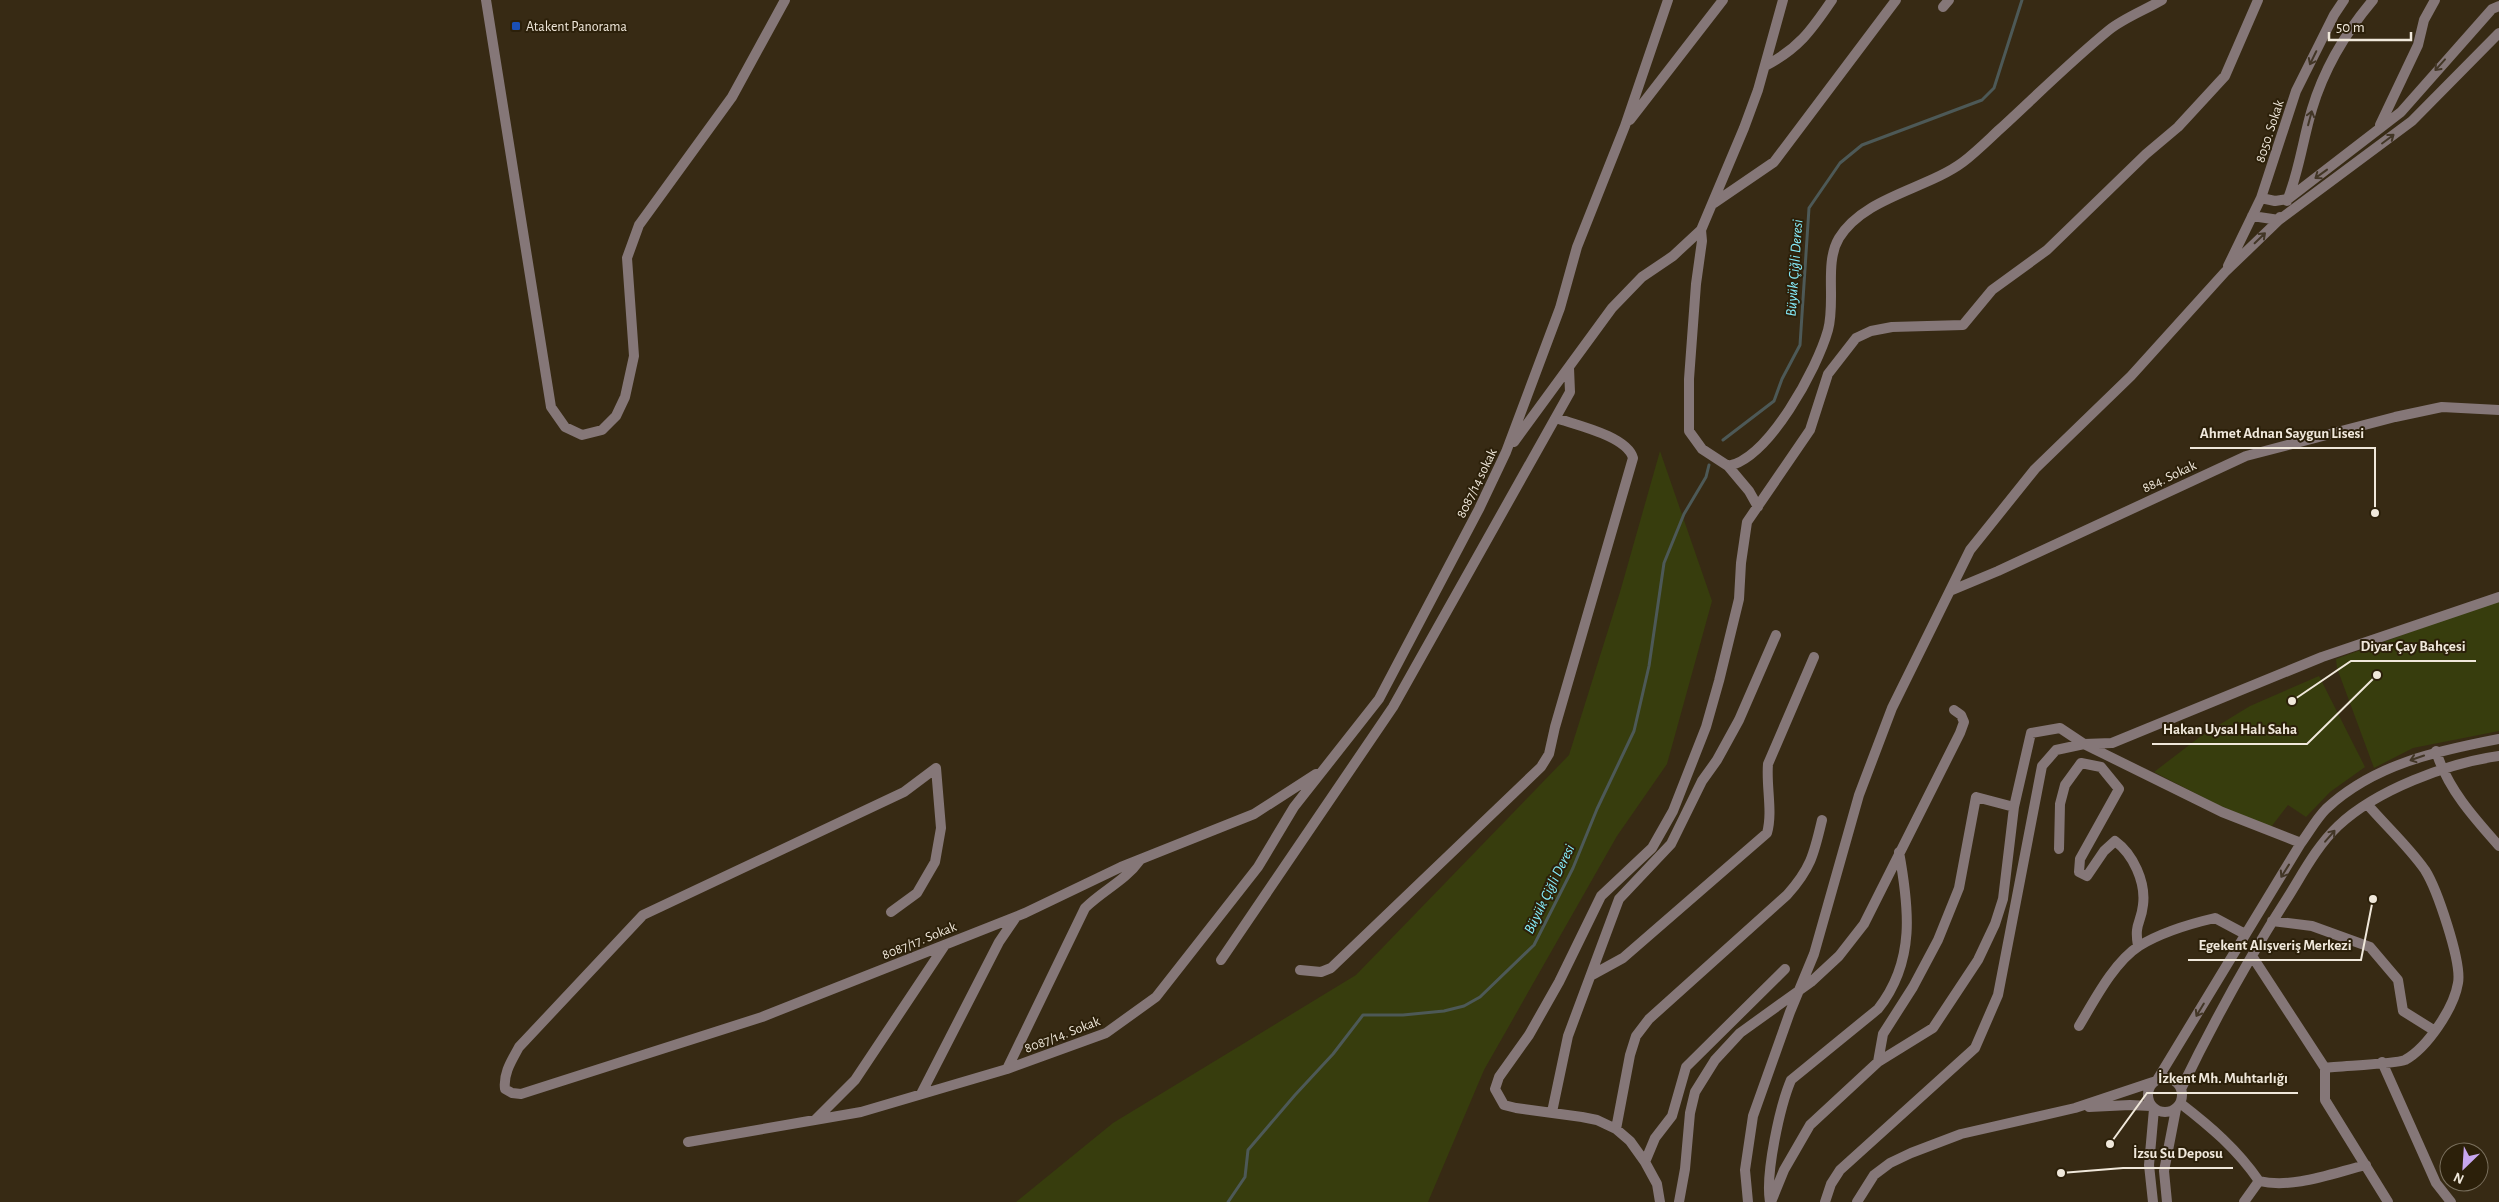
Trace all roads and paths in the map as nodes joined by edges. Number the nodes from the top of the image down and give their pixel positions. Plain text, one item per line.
1 (486, 0) edge
2 (785, 0) edge
3 (1668, 0) edge
4 (1723, 0) edge
5 (1783, 0) edge
6 (1832, 0) edge
7 (1896, 0) edge
8 (2162, 0) edge
9 (2258, 0) edge
10 (2344, 0) edge
11 (2373, 0) edge
12 (2435, 0) edge
13 (2499, 6) edge
14 (2499, 33) edge
15 (1764, 66) junction
16 (1625, 126) junction
17 (2379, 128) junction
18 (2261, 198) junction
19 (2288, 199) junction
20 (1712, 204) junction
21 (2252, 216) junction
22 (2279, 220) junction
23 (1701, 230) junction
24 (2225, 272) junction
25 (1569, 368) junction
26 (2499, 410) edge
27 (1556, 418) junction
28 (1506, 452) junction
29 (1728, 466) junction
30 (1758, 507) junction
31 (1950, 591) junction
32 (2499, 597) edge
33 (1776, 636) dead end
34 (1814, 657) dead end
35 (1954, 710) dead end
36 (2499, 739) edge
37 (2084, 744) junction
38 (2436, 751) junction
39 (2499, 756) edge
40 (1327, 767) junction
41 (2441, 769) junction
42 (2367, 804) junction
43 (2014, 807) junction
44 (1822, 820) dead end
45 (2301, 843) junction
46 (2499, 846) edge
47 (2059, 849) dead end
48 (1899, 852) junction
49 (1141, 859) junction
50 (891, 912) dead end
51 (1016, 917) junction
52 (2272, 921) junction
53 (2245, 934) junction
54 (945, 945) junction
55 (2138, 946) junction
56 (2252, 956) junction
57 (1221, 960) dead end
58 (1785, 969) dead end
59 (1300, 970) dead end
60 (1592, 975) junction
61 (1797, 994) junction
62 (2079, 1026) dead end
63 (2435, 1031) junction
64 (1878, 1062) junction
65 (2382, 1062) junction
66 (2325, 1068) junction
67 (1007, 1070) junction
68 (2155, 1081) junction
69 (2181, 1088) junction
70 (921, 1094) junction
71 (2178, 1106) junction
72 (2153, 1107) junction
73 (2075, 1108) junction
74 (1552, 1112) junction
75 (815, 1120) junction
76 (1616, 1129) junction
77 (688, 1142) dead end
78 (1645, 1162) junction
79 (2366, 1165) junction
80 (2259, 1181) junction
81 (1660, 1202) edge
82 (1679, 1202) edge
83 (1748, 1202) edge
84 (1770, 1202) edge
85 (1825, 1202) edge
86 (1857, 1202) edge
87 (2153, 1202) edge
88 (2167, 1202) edge
89 (2244, 1202) edge
90 (2388, 1202) edge
91 (2450, 1202) edge

1 - 2 street
3 - 16 street
4 - 16 street
5 - 15 street
6 - 15 street
7 - 20 street
8 - 29 street
9 - 30 street
10 -> 18 street, 8050. Sokak
19 -> 11 street
12 - 17 street
13 -> 17 street
22 -> 14 street
15 - 20 street
16 - 28 street, 8087/14 sokak
17 -> 19 street
18 - 19 street
18 - 21 street, 8050. Sokak
19 - 22 street
20 - 23 street
21 - 22 street
21 - 24 street, 8050. Sokak
24 -> 22 street
23 - 25 street
23 - 29 street
24 - 31 street
25 - 27 street
25 - 28 street
26 - 31 street, 884. Sokak
27 - 57 street
27 - 59 street
28 - 40 street, 8087/14 sokak
29 - 30 street
30 - 74 street
31 - 61 street
32 - 37 street
33 - 60 street
34 - 60 street
35 - 48 street
36 - 38 street
37 - 43 street
37 - 45 street
37 - 85 street
38 - 41 street
38 -> 45 street
39 - 41 street
40 - 49 street, 8087/17. Sokak
40 - 67 street, 8087/14. Sokak
41 - 42 street
41 - 46 street
52 -> 42 street
42 - 63 street
43 - 64 street
43 - 64 street
44 - 76 street
45 -> 53 street
47 - 55 street
48 - 61 street
48 - 84 street
49 - 51 street, 8087/17. Sokak
49 - 67 street
50 - 54 street, 8087/17. Sokak
51 - 54 street, 8087/17. Sokak
51 - 70 street
52 - 56 street
52 - 63 street
53 - 55 street
53 -> 68 street
54 - 75 street
55 - 62 street
56 - 66 street
56 - 69 street
58 - 78 street
60 - 74 street
61 - 82 street
61 - 83 street
63 - 65 street
64 - 84 street
65 - 66 street
65 - 91 street
66 - 79 street
67 - 70 street, 8087/14. Sokak
68 - 69 street
68 - 72 street
68 - 73 street
69 - 71 street
70 - 75 street, 8087/14. Sokak
71 - 72 street
71 - 80 street
71 - 88 street
72 - 73 street
72 - 87 street
73 - 86 street
74 - 76 street
75 - 77 street, 8087/14. Sokak
76 - 78 street
78 - 81 street
79 - 80 street
79 - 90 street
80 - 89 street

